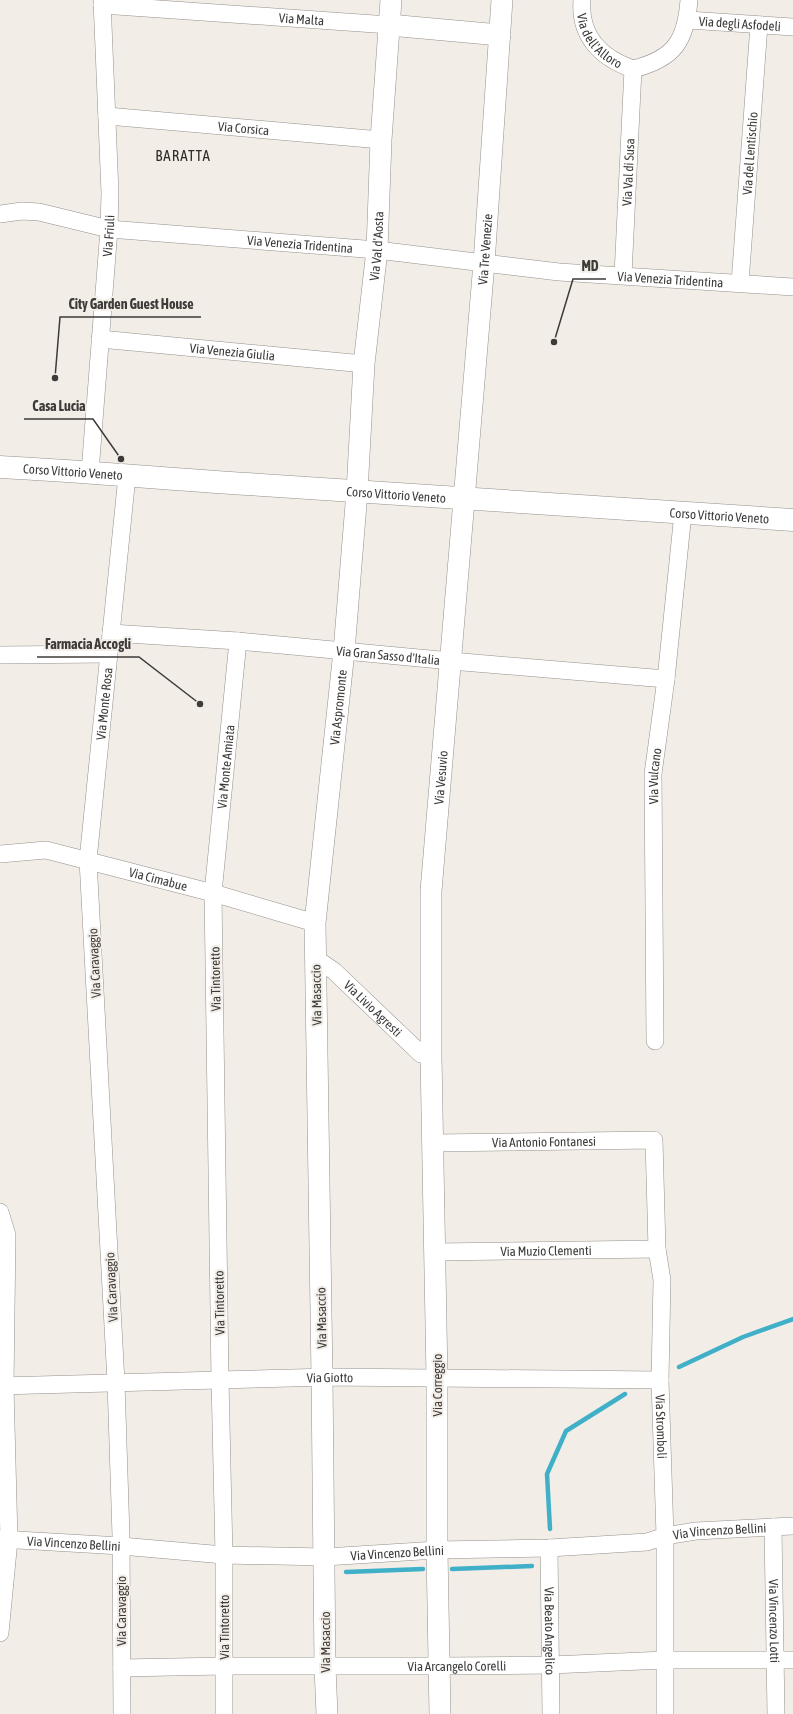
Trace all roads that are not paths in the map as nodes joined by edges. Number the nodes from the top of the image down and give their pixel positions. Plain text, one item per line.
1 (391, 0) edge
2 (502, 0) edge
3 (582, 0) edge
4 (689, 0) edge
5 (102, 3) edge
6 (688, 20) junction
7 (390, 25) junction
8 (759, 25) junction
9 (793, 27) edge
10 (500, 35) junction
11 (633, 69) junction
12 (107, 116) junction
13 (381, 140) junction
14 (0, 214) edge
15 (109, 229) junction
16 (377, 250) junction
17 (484, 263) junction
18 (623, 275) junction
19 (740, 283) junction
20 (793, 287) edge
21 (100, 339) junction
22 (364, 364) junction
23 (0, 467) edge
24 (90, 472) junction
25 (127, 476) junction
26 (357, 492) junction
27 (464, 498) junction
28 (683, 513) junction
29 (793, 515) edge
30 (793, 520) edge
31 (111, 633) junction
32 (238, 641) junction
33 (344, 651) junction
34 (108, 654) junction
35 (0, 656) edge
36 (451, 661) junction
37 (666, 679) junction
38 (0, 854) edge
39 (88, 860) junction
40 (213, 893) junction
41 (315, 923) junction
42 (315, 958) junction
43 (655, 1041) dead end
44 (432, 1056) junction
45 (654, 1140) joint
46 (434, 1143) junction
47 (0, 1212) edge
48 (657, 1249) junction
49 (434, 1252) junction
50 (322, 1377) junction
51 (437, 1378) junction
52 (220, 1379) junction
53 (660, 1380) junction
54 (116, 1382) junction
55 (2, 1386) edge
56 (793, 1526) edge
57 (773, 1527) junction
58 (665, 1536) junction
59 (4, 1540) edge
60 (121, 1546) junction
61 (548, 1548) junction
62 (437, 1550) junction
63 (224, 1555) junction
64 (325, 1557) junction
65 (0, 1633) edge
66 (665, 1660) junction
67 (776, 1660) junction
68 (793, 1660) edge
69 (551, 1665) junction
70 (224, 1666) junction
71 (439, 1666) junction
72 (325, 1667) junction
73 (122, 1668) junction
74 (122, 1714) edge
75 (224, 1714) edge
76 (326, 1714) edge
77 (440, 1714) edge
78 (551, 1714) edge
79 (665, 1714) edge
80 (776, 1714) edge

1 - 7 street, Via Val d'Aosta
2 - 10 street, Via Tre Venezie
3 - 11 street, Via dell'Alloro
4 - 6 street
5 - 7 street, Via Malta
5 - 12 street, Via Friuli
6 - 8 street, Via degli Asfodeli
6 - 11 street
7 - 10 street, Via Malta
7 - 13 street, Via Val d'Aosta
8 - 9 street, Via degli Asfodeli
8 - 19 street, Via del Lentischio
10 - 17 street, Via Tre Venezie
11 - 18 street, Via Val di Susa
12 - 13 street, Via Corsica
12 - 15 street, Via Friuli
13 - 16 street, Via Val d'Aosta
14 - 15 street, Via Venezia Tridentina
15 - 16 street, Via Venezia Tridentina
15 - 21 street, Via Friuli
16 - 17 street, Via Venezia Tridentina
16 - 22 street, Via Val d'Aosta
17 - 18 street, Via Venezia Tridentina
17 - 27 street, Via Tre Venezie
18 - 19 street, Via Venezia Tridentina
19 - 20 street, Via Venezia Tridentina
21 - 22 street, Via Venezia Giulia
21 - 24 street, Via Friuli
22 - 26 street, Via Val d'Aosta
23 - 24 main road, Corso Vittorio Veneto
24 - 25 main road, Corso Vittorio Veneto
25 - 26 main road, Corso Vittorio Veneto
25 - 31 street, Via Monte Rosa
26 - 27 main road, Corso Vittorio Veneto
26 - 33 street, Via Aspromonte
27 - 28 main road, Corso Vittorio Veneto
27 - 36 street, Via Vesuvio
28 - 30 main road, Corso Vittorio Veneto
28 - 37 street, Via Vulcano
29 - 30 street
31 - 32 street, Via Gran Sasso d'Italia
31 - 34 street, Via Monte Rosa
32 - 33 street, Via Gran Sasso d'Italia
32 - 40 street, Via Monte Amiata
33 - 36 street, Via Gran Sasso d'Italia
33 - 41 street, Via Aspromonte
34 - 35 street
34 - 39 street, Via Monte Rosa
36 - 37 street, Via Gran Sasso d'Italia
36 - 44 street, Via Vesuvio
37 - 43 street, Via Vulcano
38 - 39 street, Via Cimabue
39 - 40 street, Via Cimabue
39 - 54 street, Via Caravaggio
40 - 41 street, Via Cimabue
40 - 52 street, Via Tintoretto
41 - 42 street, Via Masaccio
42 - 44 street, Via Livio Agresti
42 - 50 street, Via Masaccio
44 - 46 street, Via Correggio
45 - 46 street, Via Antonio Fontanesi
45 - 48 street, Via Stromboli
46 - 49 street, Via Correggio
47 - 55 street
48 - 49 street, Via Muzio Clementi
48 - 53 street, Via Stromboli
49 - 51 street, Via Correggio
50 - 51 street, Via Giotto
50 - 52 street, Via Giotto
50 - 64 street, Via Masaccio
51 - 53 street, Via Giotto
51 - 62 street, Via Correggio
52 - 54 street, Via Giotto
52 - 63 street, Via Tintoretto
53 - 58 street, Via Stromboli
54 - 55 street, Via Giotto
54 - 60 street, Via Caravaggio
55 - 59 street
56 - 57 street, Via Vincenzo Bellini
57 - 58 street, Via Vincenzo Bellini
57 - 67 street, Via Vincenzo Lotti
58 - 61 street, Via Vincenzo Bellini
58 - 66 street, Via Stromboli
59 - 60 street, Via Vincenzo Bellini
59 - 65 street
60 - 63 street, Via Vincenzo Bellini
60 - 73 street, Via Caravaggio
61 - 62 street, Via Vincenzo Bellini
61 - 69 street, Via Beato Angelico
62 - 64 street, Via Vincenzo Bellini
62 - 71 street, Via Correggio
63 - 64 street, Via Vincenzo Bellini
63 - 70 street, Via Tintoretto
64 - 72 street, Via Masaccio
66 - 67 street, Via Arcangelo Corelli
66 - 69 street, Via Arcangelo Corelli
66 - 79 street, Via Stromboli
67 - 68 street, Via Arcangelo Corelli
67 - 80 street, Via Vincenzo Lotti
69 - 71 street, Via Arcangelo Corelli
69 - 78 street, Via Beato Angelico
70 - 72 street, Via Arcangelo Corelli
70 - 73 street, Via Arcangelo Corelli
70 - 75 street, Via Tintoretto
71 - 72 street, Via Arcangelo Corelli
71 - 77 street, Via Correggio
72 - 76 street, Via Masaccio
73 - 74 street, Via Caravaggio

